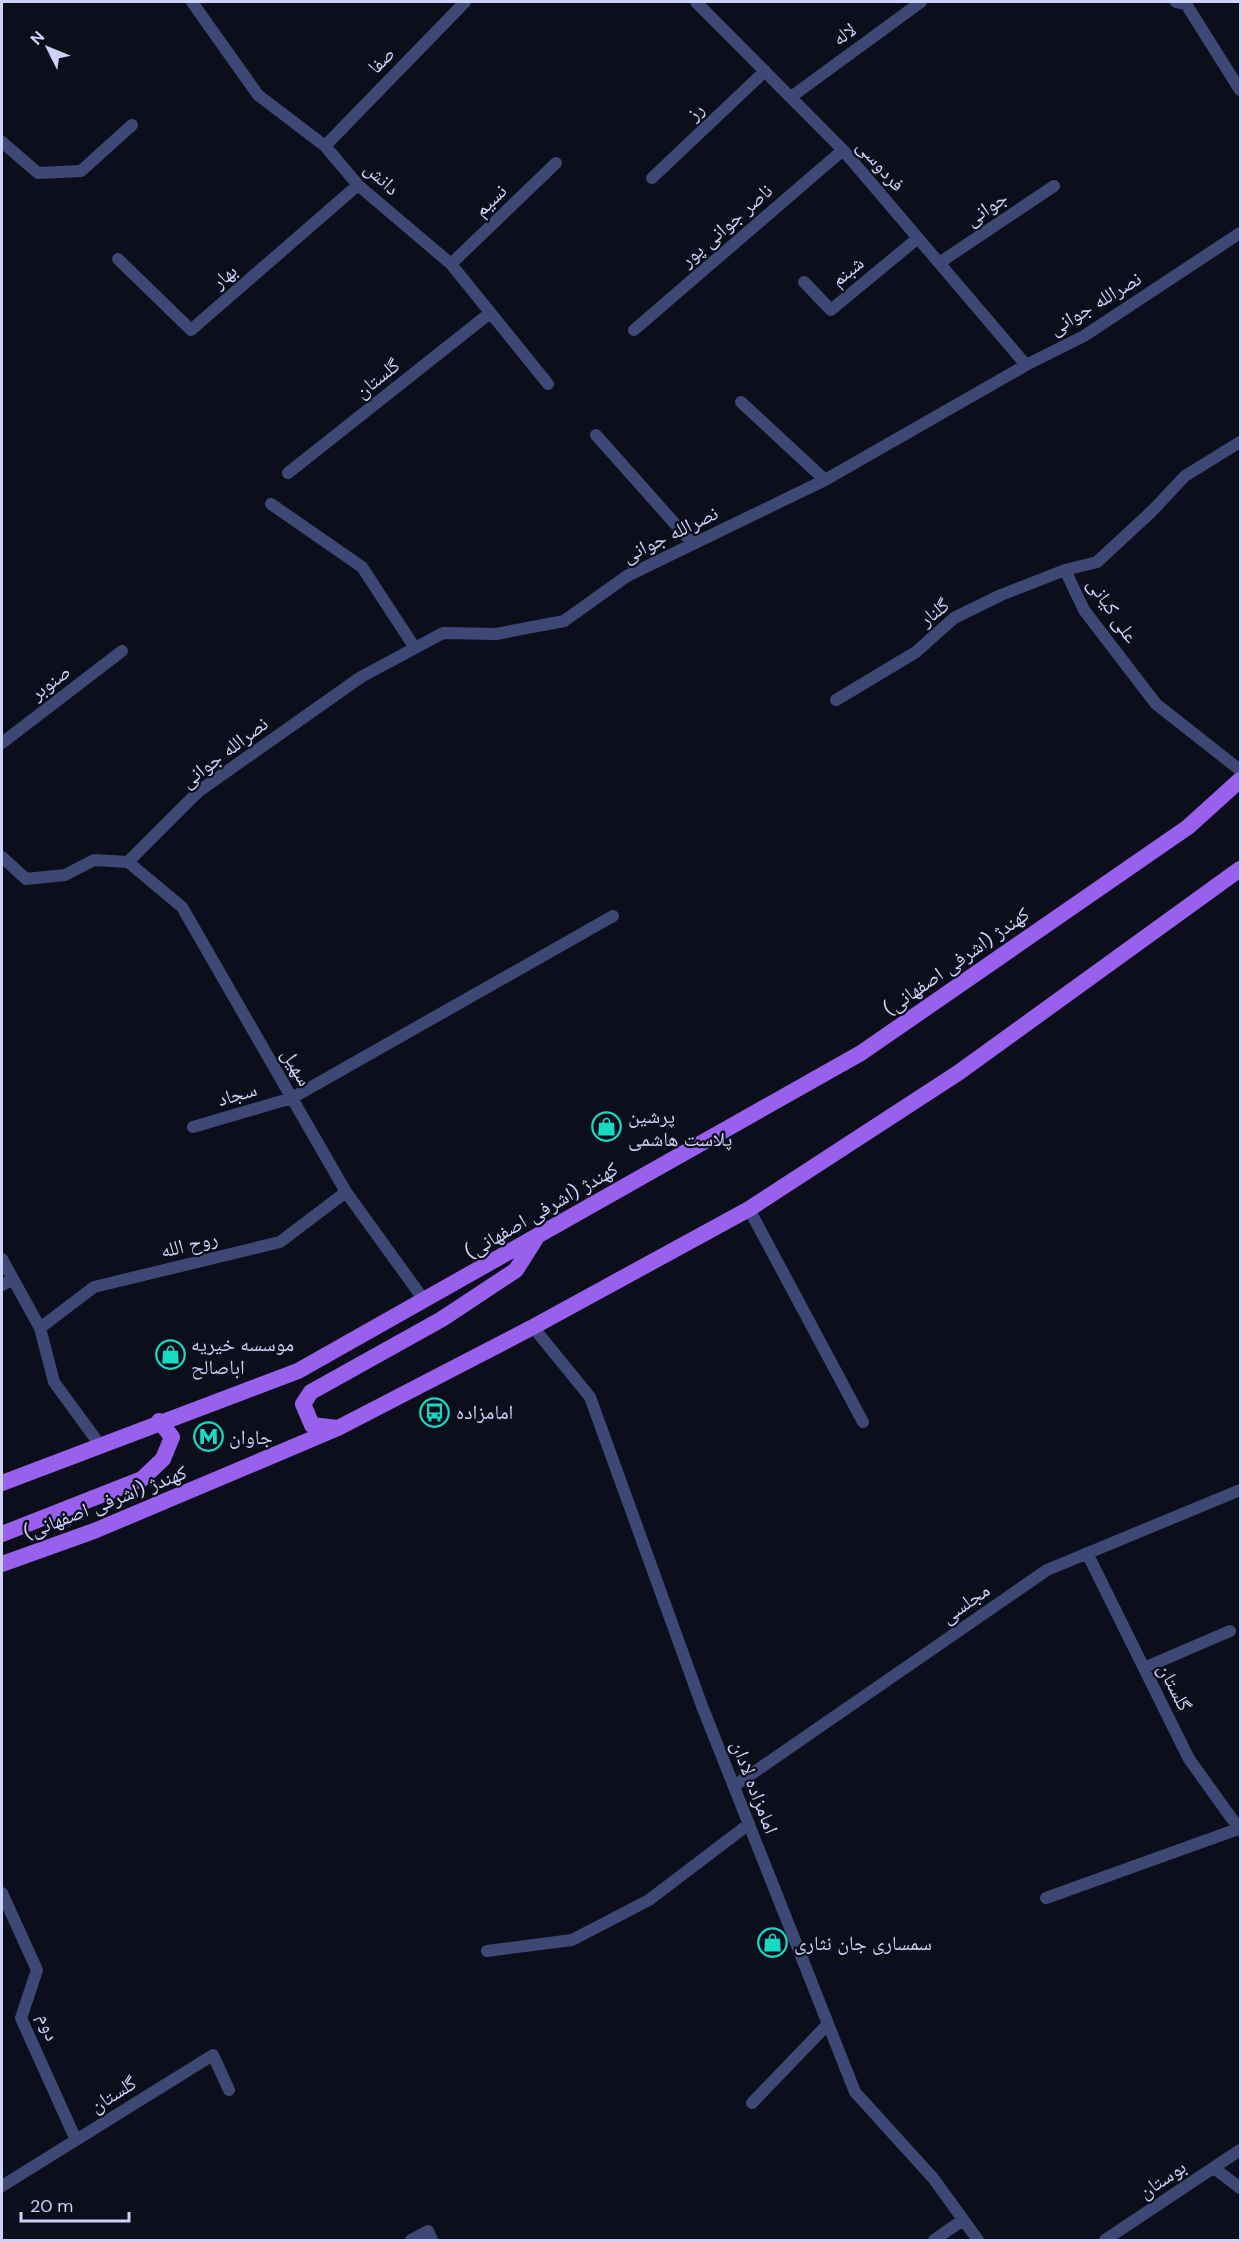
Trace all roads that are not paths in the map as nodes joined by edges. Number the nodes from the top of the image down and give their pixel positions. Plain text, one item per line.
1 (192, 2) edge
2 (465, 2) edge
3 (696, 2) edge
4 (921, 2) edge
5 (1176, 2) edge
6 (765, 71) junction
7 (1240, 90) edge
8 (791, 97) junction
9 (132, 125) dead end
10 (2, 142) edge
11 (325, 146) junction
12 (843, 150) junction
13 (556, 163) dead end
14 (652, 178) dead end
15 (358, 185) junction
16 (1054, 186) dead end
17 (1240, 233) edge
18 (918, 238) junction
19 (118, 259) dead end
20 (939, 263) junction
21 (451, 264) junction
22 (804, 282) dead end
23 (490, 313) junction
24 (634, 330) dead end
25 (1026, 365) junction
26 (548, 384) dead end
27 (741, 402) dead end
28 (596, 435) dead end
29 (1240, 442) edge
30 (288, 473) dead end
31 (825, 480) junction
32 (271, 504) dead end
33 (693, 544) junction
34 (1065, 570) junction
35 (415, 648) junction
36 (122, 651) dead end
37 (836, 700) dead end
38 (2, 743) edge
39 (1240, 770) edge
40 (1240, 780) edge
41 (2, 856) edge
42 (128, 862) junction
43 (1240, 869) edge
44 (613, 916) dead end
45 (292, 1098) junction
46 (193, 1127) dead end
47 (346, 1192) junction
48 (749, 1209) junction
49 (537, 1236) junction
50 (2, 1259) edge
51 (7, 1282) edge
52 (424, 1300) junction
53 (533, 1327) junction
54 (40, 1328) junction
55 (159, 1421) junction
56 (863, 1422) dead end
57 (338, 1428) junction
58 (100, 1445) junction
59 (2, 1483) edge
60 (1240, 1490) edge
61 (2, 1534) edge
62 (1087, 1553) junction
63 (2, 1564) edge
64 (1230, 1631) dead end
65 (1144, 1668) junction
66 (734, 1786) junction
67 (749, 1824) junction
68 (1239, 1830) edge
69 (2, 1893) edge
70 (1046, 1898) dead end
71 (487, 1951) dead end
72 (827, 2025) junction
73 (229, 2090) dead end
74 (752, 2103) dead end
75 (76, 2140) junction
76 (1240, 2150) edge
77 (1214, 2168) junction
78 (2, 2186) edge
79 (1240, 2188) edge
80 (963, 2220) junction
81 (411, 2241) edge
82 (432, 2241) edge
83 (934, 2241) edge
84 (978, 2241) edge
85 (1106, 2241) edge

1 - 11 street, دانش
2 - 11 street, صفا
3 - 6 street, فردوسی
4 - 8 street, لاله
5 - 7 street
6 - 8 street, فردوسی
6 - 14 street, رز
8 - 12 street, فردوسی
9 - 10 street
11 - 15 street, دانش
12 - 18 street, فردوسی
12 - 24 street, ناصر جوانی پور
13 - 21 street, نسیم
15 - 19 street, بهار
15 - 21 street, دانش
16 - 20 street, جوانی
17 - 25 street, نصرالله جوانی
18 - 20 street, فردوسی
18 - 22 street, شبنم
20 - 25 street, فردوسی
21 - 23 street, دانش
23 - 26 street, دانش
23 - 30 street, گلستان
25 - 31 street, نصرالله جوانی
27 - 31 street
28 - 33 street
29 - 34 street, علی کیانی
31 - 33 street, نصرالله جوانی
32 - 35 street
33 - 35 street, نصرالله جوانی
34 - 37 street, گلنار
34 - 39 street, علی کیانی
35 - 42 street, نصرالله جوانی
36 - 38 street, صنوبر
40 - 49 main road, کهندژ (اشرفی اصفهانی)
41 - 42 street
42 - 45 street, سهیل
43 - 48 main road, کهندژ (اشرفی اصفهانی)
44 - 45 street, سجاد
45 - 46 street, سجاد
45 - 47 street, سهیل
47 - 52 street, سهیل
47 - 54 street, روح الله
48 - 53 main road, کهندژ (اشرفی اصفهانی)
48 - 56 street
49 - 52 main road, کهندژ (اشرفی اصفهانی)
49 - 57 main road
50 - 51 street
51 - 54 street
52 - 55 main road, کهندژ (اشرفی اصفهانی)
53 - 57 main road, کهندژ (اشرفی اصفهانی)
53 - 66 street, امامزاده لادان
54 - 58 street
55 - 58 main road, کهندژ (اشرفی اصفهانی)
55 - 61 main road
57 - 63 main road, کهندژ (اشرفی اصفهانی)
58 - 59 main road, کهندژ (اشرفی اصفهانی)
60 - 62 street, مجلسی
62 - 65 street, گلستان
62 - 66 street, مجلسی
64 - 65 street
65 - 68 street, گلستان
66 - 67 street, امامزاده لادان
67 - 71 street
67 - 72 street, امامزاده لادان
68 - 70 street
69 - 75 street, دوم
72 - 74 street
72 - 80 street, امامزاده لادان
73 - 75 street, گلستان
75 - 78 street, گلستان
76 - 77 street, بوستان
77 - 79 street
77 - 85 street, بوستان
80 - 83 street
80 - 84 street, امامزاده لادان
81 - 82 street

